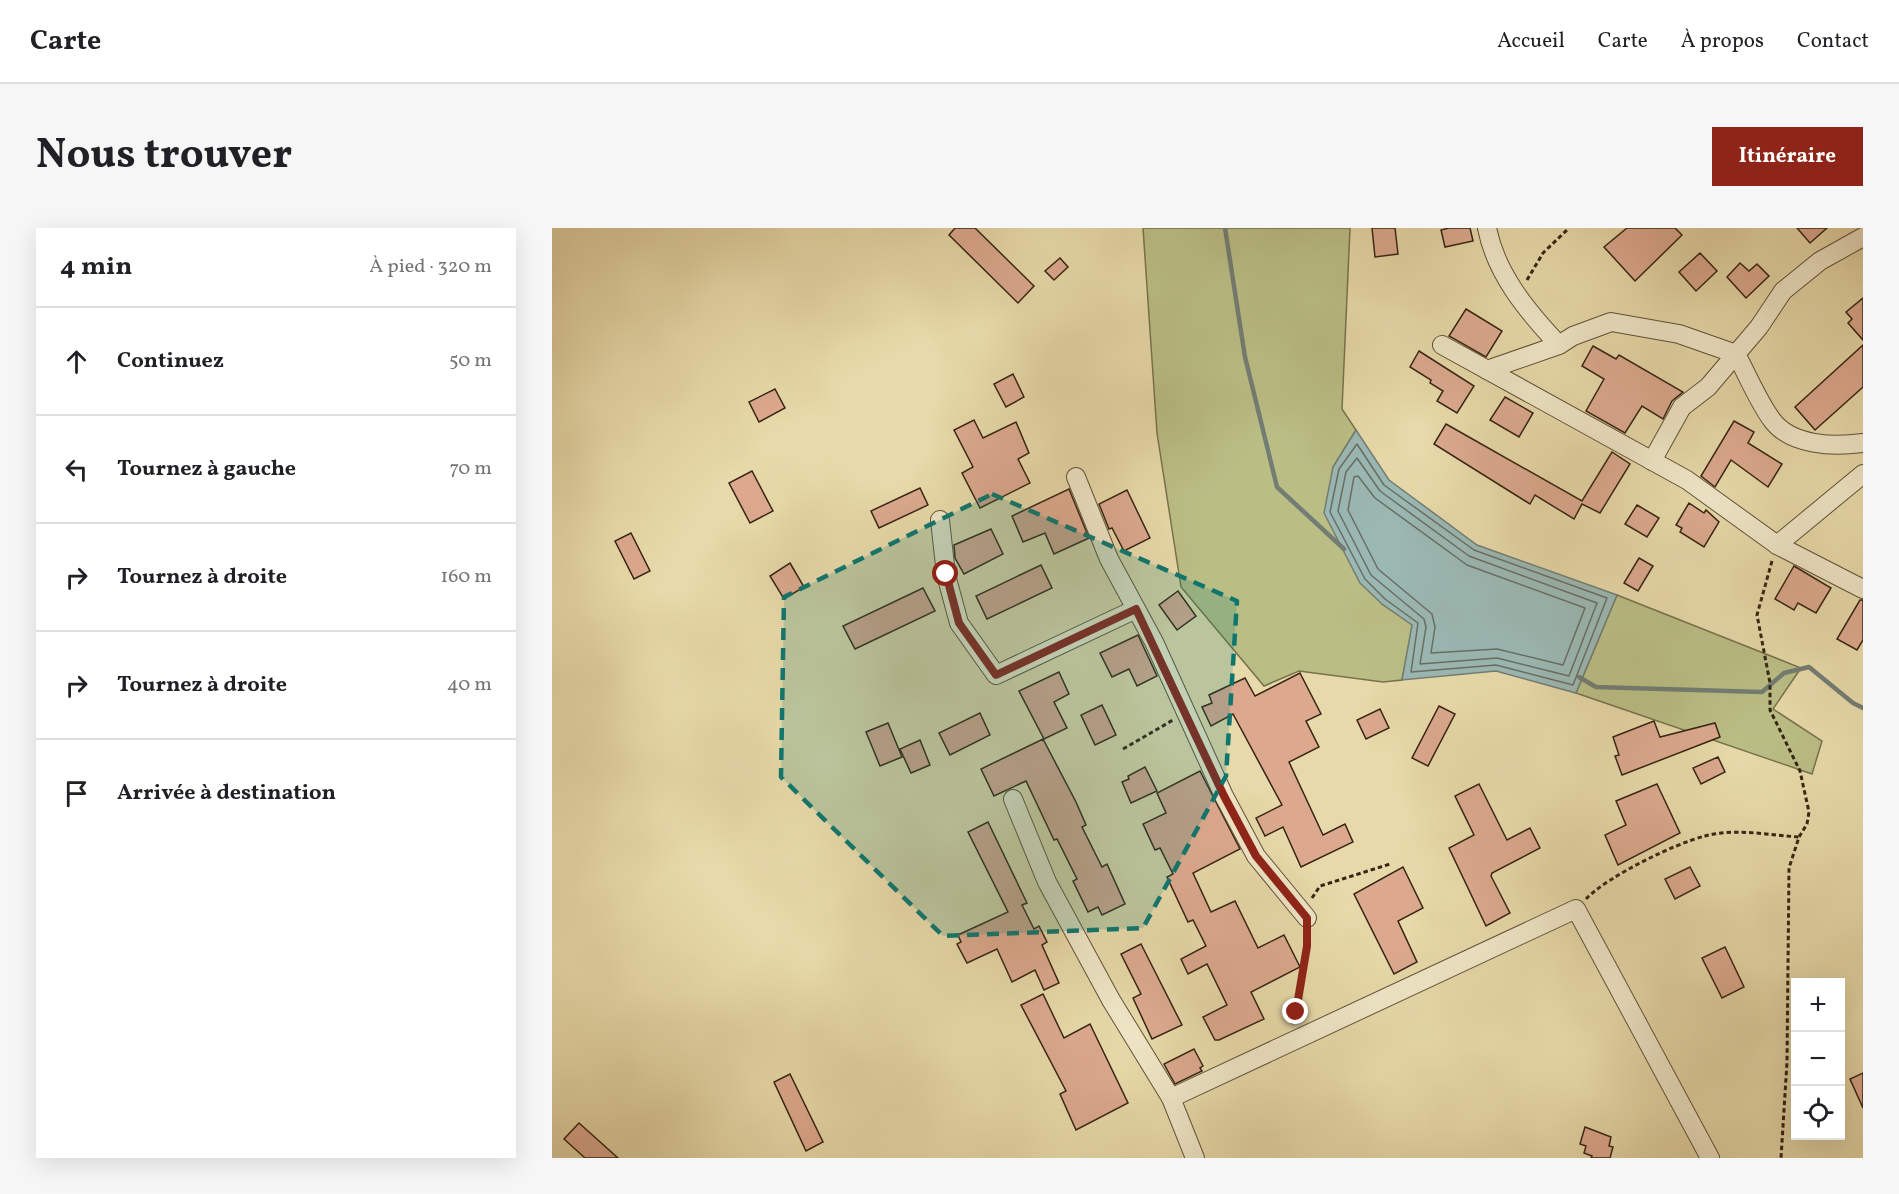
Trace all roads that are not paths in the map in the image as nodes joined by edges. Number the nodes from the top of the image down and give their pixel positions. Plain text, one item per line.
1 (1487, 228) edge
2 (1863, 237) edge
3 (1442, 345) dead end
4 (1559, 345) junction
5 (1736, 354) junction
6 (1487, 370) junction
7 (1863, 443) edge
8 (1652, 461) junction
9 (1863, 474) edge
10 (1076, 477) dead end
11 (940, 520) dead end
12 (1777, 545) junction
13 (1863, 590) edge
14 (1136, 609) junction
15 (1013, 799) dead end
16 (1307, 918) road end
17 (1171, 1098) junction
18 (1195, 1158) edge
19 (1710, 1158) edge

1 - 4 street
2 - 5 street
3 - 6 street
4 - 5 street
4 - 6 street
5 - 7 street
5 - 8 street
6 - 8 street
8 - 12 street
9 - 12 street
10 - 14 street
11 - 14 street
12 - 13 street
14 - 16 street
15 - 17 street
17 - 18 street
17 - 19 street

